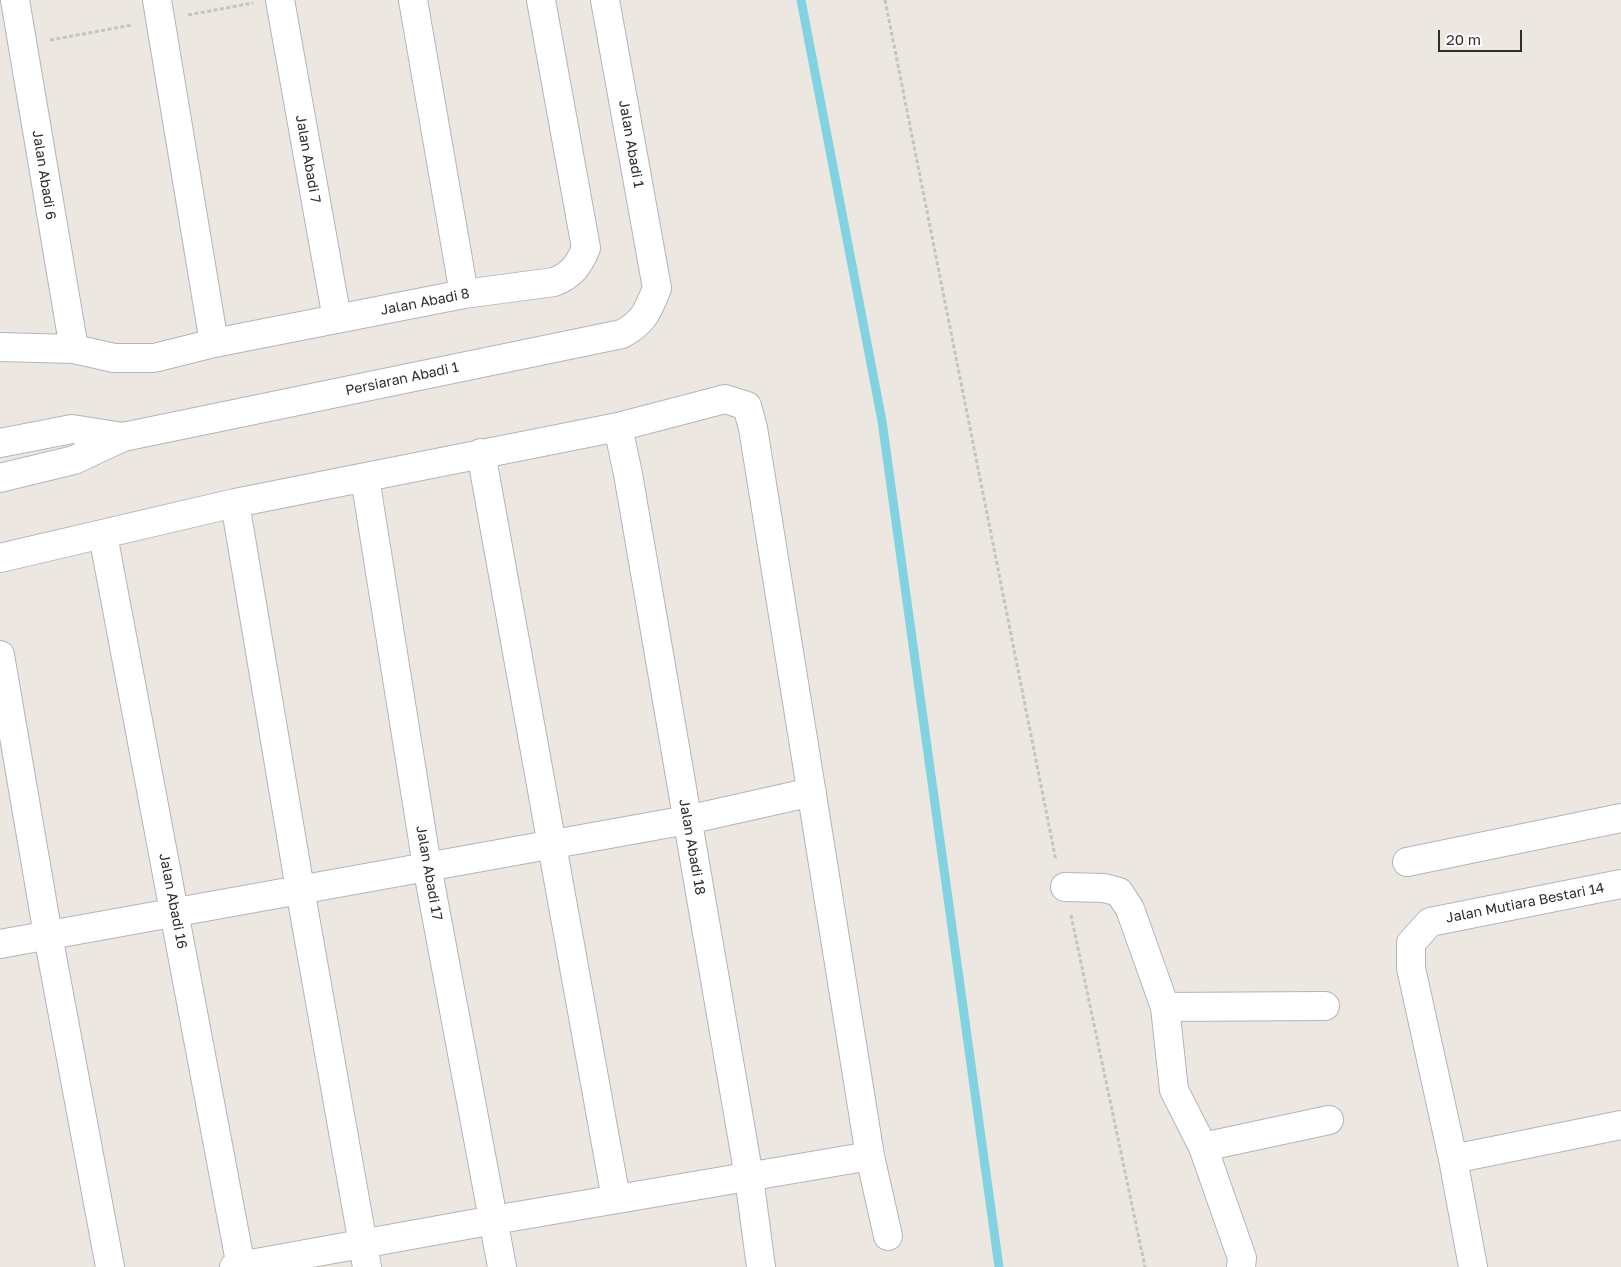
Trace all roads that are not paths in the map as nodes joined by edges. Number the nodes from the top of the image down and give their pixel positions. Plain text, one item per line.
1 (16, 0) edge
2 (157, 0) edge
3 (280, 0) edge
4 (413, 0) edge
5 (542, 0) edge
6 (605, 0) edge
7 (657, 288) joint
8 (464, 294) junction
9 (337, 319) junction
10 (214, 343) junction
11 (0, 348) edge
12 (74, 349) junction
13 (618, 427) junction
14 (123, 436) junction
15 (0, 443) edge
16 (481, 453) junction
17 (0, 478) edge
18 (365, 478) junction
19 (235, 503) junction
20 (103, 535) junction
21 (0, 558) edge
22 (0, 655) edge
23 (812, 792) junction
24 (1621, 818) edge
25 (688, 820) junction
26 (552, 844) junction
27 (1406, 862) dead end
28 (427, 866) junction
29 (1621, 884) edge
30 (1065, 887) road end
31 (300, 889) junction
32 (176, 912) junction
33 (48, 935) junction
34 (0, 944) edge
35 (1325, 1006) dead end
36 (1165, 1007) junction
37 (1328, 1120) dead end
38 (1621, 1125) edge
39 (1203, 1147) junction
40 (870, 1156) junction
41 (1453, 1159) junction
42 (749, 1178) junction
43 (616, 1199) junction
44 (494, 1220) junction
45 (888, 1236) dead end
46 (365, 1255) edge
47 (110, 1267) edge
48 (239, 1267) edge
49 (502, 1267) edge
50 (761, 1267) edge
51 (1242, 1267) edge
52 (1473, 1267) edge

1 - 12 street, Jalan Abadi 6
2 - 10 street
3 - 9 street, Jalan Abadi 7
4 - 8 street
5 - 8 street, Jalan Abadi 8
6 - 7 street, Jalan Abadi 1
7 - 14 street, Persiaran Abadi 1
8 - 9 street, Jalan Abadi 8
9 - 10 street, Jalan Abadi 8
10 - 12 street, Jalan Abadi 8
11 - 12 street, Jalan Abadi 8
13 - 16 street
13 - 23 street
13 - 25 street, Jalan Abadi 18
14 - 15 street, Persiaran Abadi 1
14 - 17 street, Persiaran Abadi 1
16 - 18 street
16 - 26 street
18 - 19 street
18 - 28 street, Jalan Abadi 17
19 - 20 street
19 - 31 street
20 - 21 street
20 - 32 street, Jalan Abadi 16
22 - 33 street
23 - 25 street
23 - 40 street
24 - 27 street
25 - 26 street
25 - 42 street, Jalan Abadi 18
26 - 28 street
26 - 43 street
28 - 31 street
28 - 44 street, Jalan Abadi 17
29 - 41 street, Jalan Mutiara Bestari 14
30 - 36 street
31 - 32 street
31 - 46 street
32 - 33 street
32 - 48 street, Jalan Abadi 16
33 - 34 street
33 - 47 street
35 - 36 street
36 - 39 street
37 - 39 street
38 - 41 street
39 - 51 street
40 - 42 street
40 - 45 street
41 - 52 street
42 - 43 street
42 - 50 street, Jalan Abadi 18
43 - 44 street
44 - 46 street
44 - 49 street, Jalan Abadi 17
46 - 48 street

